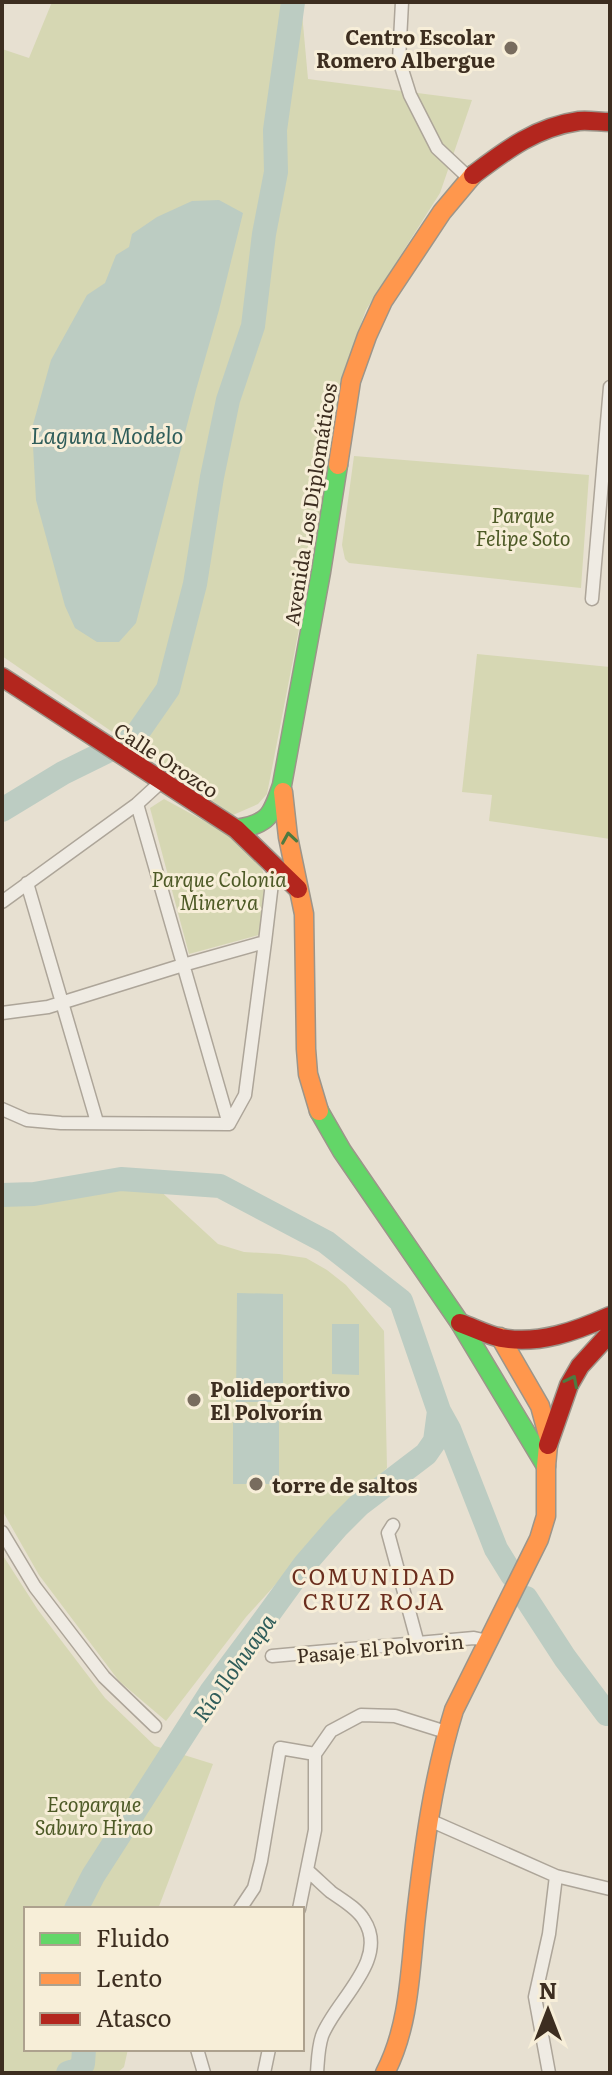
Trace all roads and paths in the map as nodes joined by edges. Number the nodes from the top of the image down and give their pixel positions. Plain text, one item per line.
1 (402, 2) edge
2 (610, 122) edge
3 (469, 178) junction
4 (610, 387) edge
5 (592, 599) dead end
6 (2, 677) edge
7 (161, 782) junction
8 (282, 785) junction
9 (137, 804) junction
10 (236, 829) junction
11 (274, 866) junction
12 (27, 883) junction
13 (298, 889) junction
14 (2, 902) edge
15 (265, 942) junction
16 (183, 965) junction
17 (63, 1002) junction
18 (2, 1013) edge
19 (2, 1109) edge
20 (97, 1122) junction
21 (229, 1124) junction
22 (610, 1316) edge
23 (460, 1323) junction
24 (610, 1333) edge
25 (500, 1337) junction
26 (477, 1352) junction
27 (549, 1439) junction
28 (546, 1466) junction
29 (393, 1525) dead end
30 (2, 1532) edge
31 (488, 1641) junction
32 (418, 1644) junction
33 (272, 1656) dead end
34 (155, 1726) dead end
35 (446, 1732) junction
36 (315, 1754) junction
37 (427, 1819) junction
38 (308, 1871) junction
39 (556, 1876) junction
40 (610, 1889) edge
41 (241, 1907) edge
42 (299, 1907) edge
43 (198, 2051) edge
44 (269, 2051) edge
45 (204, 2073) edge
46 (264, 2073) edge
47 (317, 2073) edge
48 (385, 2073) edge
49 (549, 2073) edge

1 - 3 street
2 - 3 street, Avenida Los Diplomáticos
3 - 8 street, Avenida Los Diplomáticos
4 - 5 street
6 - 7 street, Calle Orozco
7 - 9 street
7 - 10 street, Calle Orozco
8 - 10 street, Avenida Los Diplomáticos
13 -> 8 street, Avenida Los Diplomáticos
9 - 12 street
9 - 16 street
10 - 11 street, Calle Orozco
11 - 13 street, Calle Orozco
11 - 15 street
12 - 14 street
12 - 17 street
13 - 23 street, Avenida Los Diplomáticos
15 - 16 street
15 - 21 street
16 - 17 street
16 - 21 street
17 - 18 street
17 - 20 street
19 - 20 street
20 - 21 street
22 - 25 street
23 - 25 street
23 - 26 street, Avenida Los Diplomáticos
27 -> 24 street
25 - 26 street
25 - 27 street
26 - 28 street, Avenida Los Diplomáticos
27 - 28 street
28 - 31 street
29 - 32 street
30 - 34 street
31 - 32 street, Pasaje El Polvorin
31 - 35 street
32 - 33 street, Pasaje El Polvorin
35 - 36 street
35 - 37 street
36 - 38 street
36 - 41 street
37 - 39 street
37 - 48 street
38 - 42 street
38 - 47 street
39 - 40 street
39 - 49 street
43 - 45 street
44 - 46 street

